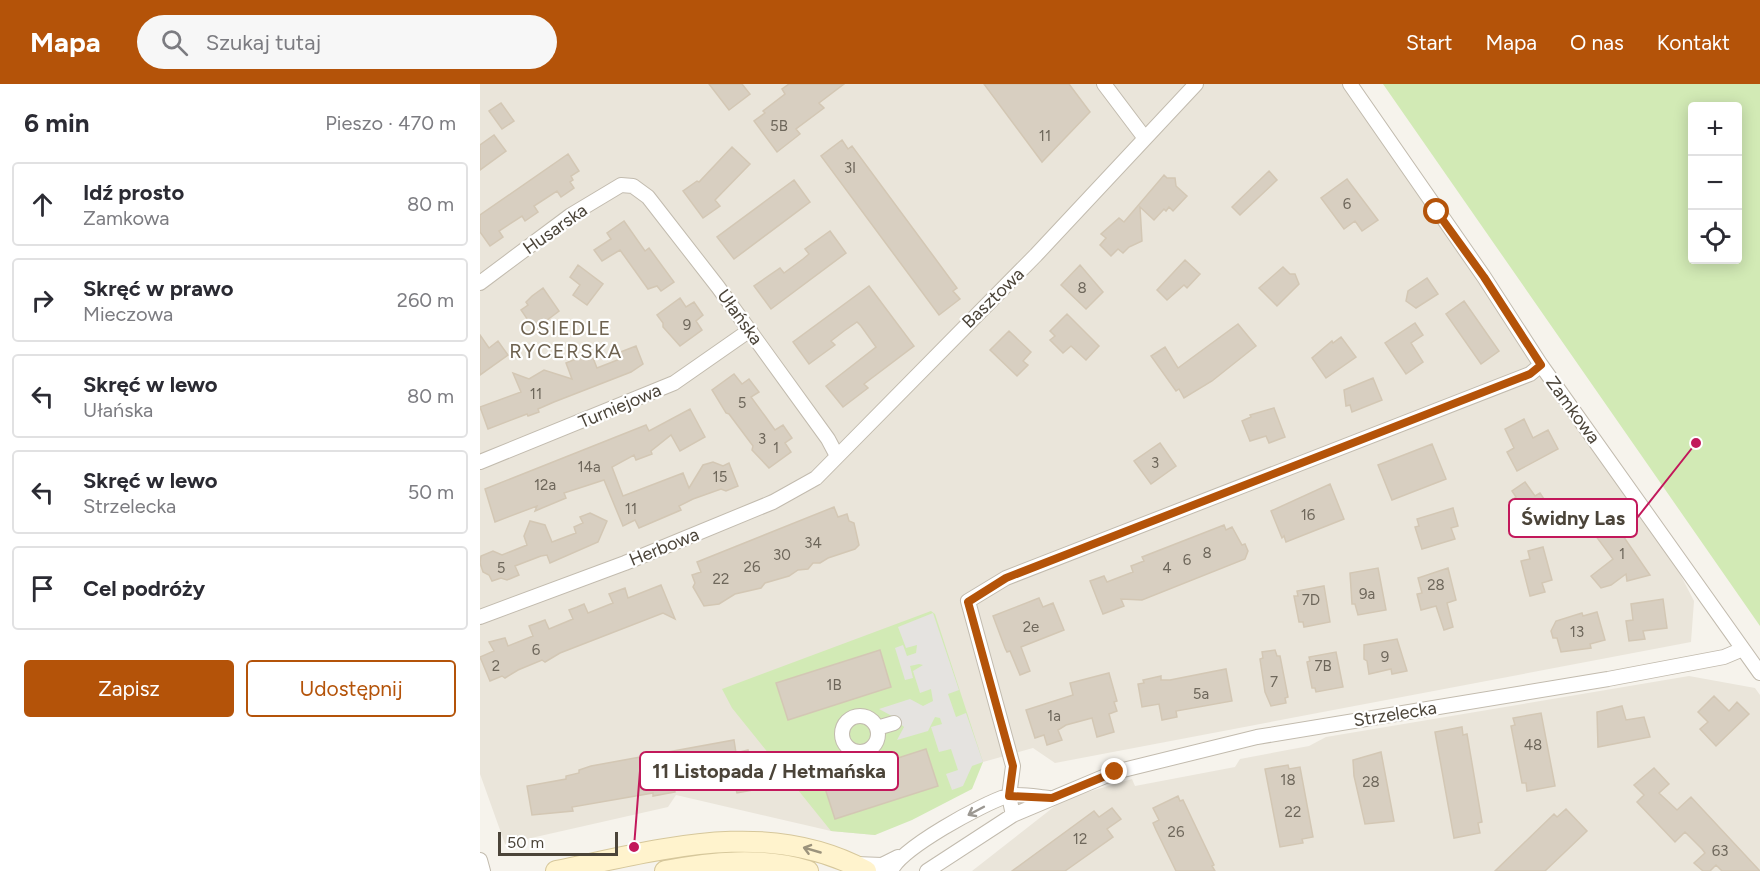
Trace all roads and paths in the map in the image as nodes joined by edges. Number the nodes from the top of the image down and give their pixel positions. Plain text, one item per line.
1 (1104, 84) edge
2 (1196, 84) edge
3 (1350, 84) edge
4 (1144, 137) junction
5 (633, 186) joint
6 (480, 283) edge
7 (750, 330) junction
8 (1541, 365) junction
9 (837, 456) junction
10 (480, 462) edge
11 (480, 617) edge
12 (1743, 649) junction
13 (1760, 673) edge
14 (894, 723) dead end
15 (877, 728) dead end
16 (1009, 796) junction
17 (1052, 798) junction
18 (1013, 815) junction
19 (902, 855) junction
20 (480, 860) edge
21 (860, 868) edge
22 (928, 870) edge
23 (483, 871) edge
24 (556, 871) edge
25 (665, 871) edge
26 (808, 871) edge
27 (891, 871) edge

1 - 4 street
2 - 4 street, Basztowa
3 - 8 street, Zamkowa
4 - 9 street, Basztowa
5 - 6 street, Husarska
5 - 7 street, Ułańska
7 - 9 street, Ułańska
7 - 10 street, Turniejowa
8 - 12 street, Zamkowa
8 - 16 street
9 - 11 street, Herbowa
12 - 13 street, Zamkowa
12 - 17 street, Strzelecka
14 - 15 street
16 - 17 street, Strzelecka
16 - 18 street
16 -> 19 street, Strzelecka
17 - 18 street, Strzelecka
18 - 22 street, Strzelecka
19 - 21 street, Strzelecka
19 - 27 street, Strzelecka
20 - 23 street
21 -> 24 street
25 - 26 street

